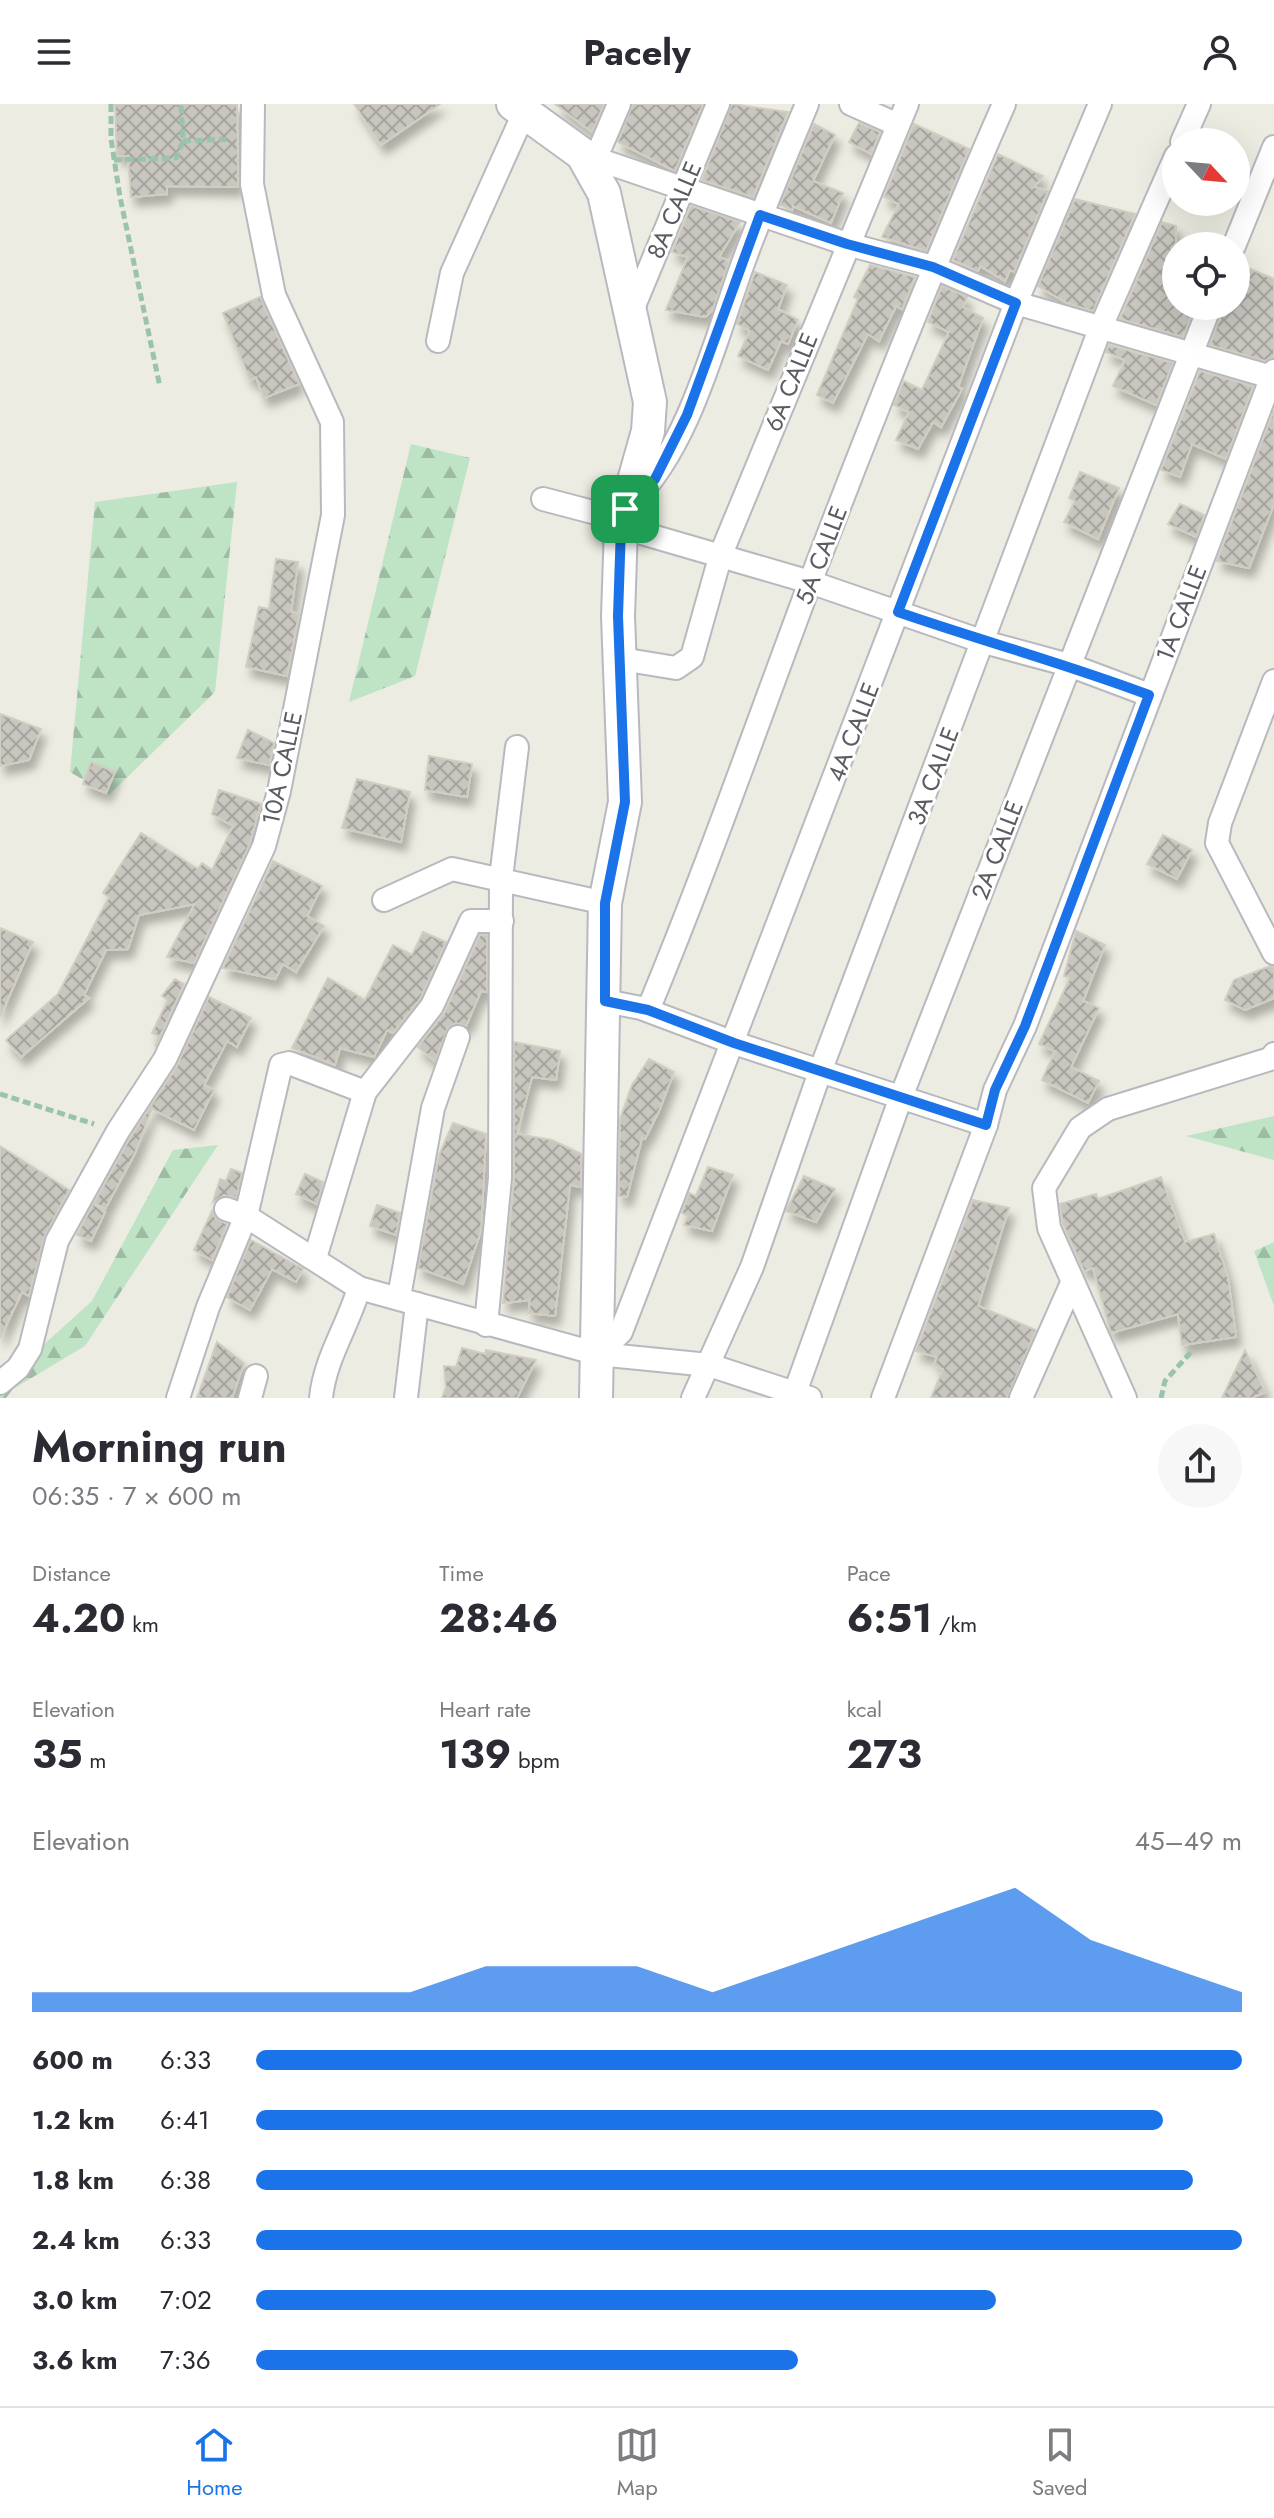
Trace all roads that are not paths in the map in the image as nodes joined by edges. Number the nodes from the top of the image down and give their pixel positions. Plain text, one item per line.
1 (253, 104) edge
2 (619, 104) edge
3 (718, 104) edge
4 (807, 104) edge
5 (851, 104) edge
6 (1004, 104) edge
7 (1100, 104) edge
8 (1199, 104) edge
9 (518, 108) edge
10 (902, 114) edge
11 (1188, 128) edge
12 (1274, 147) edge
13 (591, 150) junction
14 (1162, 188) edge
15 (682, 191) junction
16 (760, 215) junction
17 (1240, 232) edge
18 (847, 244) junction
19 (933, 267) junction
20 (1016, 303) junction
21 (630, 316) junction
22 (1205, 320) edge
23 (1100, 329) junction
24 (438, 341) dead end
25 (1191, 355) junction
26 (1273, 374) edge
27 (543, 499) dead end
28 (623, 519) junction
29 (721, 554) junction
30 (810, 582) junction
31 (898, 612) junction
32 (984, 642) junction
33 (621, 659) junction
34 (1069, 665) junction
35 (1274, 681) edge
36 (1149, 695) junction
37 (517, 747) dead end
38 (501, 878) junction
39 (384, 900) dead end
40 (605, 903) junction
41 (502, 921) junction
42 (1274, 953) edge
43 (605, 1001) junction
44 (648, 1010) junction
45 (458, 1037) dead end
46 (734, 1043) junction
47 (1274, 1054) edge
48 (821, 1069) junction
49 (365, 1092) junction
50 (901, 1097) junction
51 (986, 1125) junction
52 (236, 1213) junction
53 (315, 1258) junction
54 (1072, 1283) junction
55 (359, 1288) junction
56 (408, 1301) junction
57 (486, 1325) junction
58 (598, 1354) junction
59 (709, 1365) junction
60 (256, 1376) dead end
61 (0, 1383) edge
62 (799, 1396) edge
63 (178, 1398) edge
64 (250, 1398) edge
65 (321, 1398) edge
66 (406, 1398) edge
67 (596, 1398) edge
68 (693, 1398) edge
69 (883, 1398) edge
70 (1021, 1398) edge
71 (1125, 1398) edge

1 - 61 street, 10A CALLE
2 - 13 street
3 - 15 street, 8A CALLE
4 - 16 street
5 - 10 street
6 - 19 street, 5A CALLE
7 - 20 street, 4A CALLE
8 - 11 street
9 - 13 street
9 - 24 street
10 - 18 street, 6A CALLE
12 - 17 street
13 - 15 street
13 - 21 street
14 - 23 street, 3A CALLE
15 - 16 street
15 - 21 street, 8A CALLE
16 - 18 street
16 - 28 street
18 - 19 street
18 - 29 street, 6A CALLE
19 - 20 street
19 - 30 street, 5A CALLE
20 - 23 street
20 - 31 street, 4A CALLE
21 - 28 street
22 - 25 street, 2A CALLE
23 - 25 street
23 - 32 street, 3A CALLE
25 - 26 street
25 - 34 street, 2A CALLE
26 - 36 street, 1A CALLE
27 - 28 street
28 - 29 street
28 - 33 street
29 - 30 street
29 - 33 street, 6A CALLE
30 - 31 street
30 - 44 street, 5A CALLE
31 - 32 street
31 - 46 street, 4A CALLE
32 - 34 street
32 - 48 street, 3A CALLE
33 - 40 street
34 - 36 street
34 - 50 street, 2A CALLE
35 - 42 street
36 - 51 street, 1A CALLE
37 - 38 street
38 - 39 street
38 - 40 street
38 - 41 street
40 - 43 street
41 - 49 street
41 - 57 street
43 - 44 street
43 - 58 street
44 - 46 street
45 - 56 street
46 - 48 street
46 - 58 street, 4A CALLE
47 - 54 street
48 - 50 street
48 - 59 street, 3A CALLE
49 - 52 street
49 - 53 street
50 - 51 street
50 - 62 street, 2A CALLE
51 - 69 street, 1A CALLE
52 - 53 street
52 - 63 street
53 - 55 street
54 - 70 street
54 - 71 street
55 - 56 street
55 - 65 street
56 - 57 street
56 - 66 street
57 - 58 street
58 - 59 street
58 - 67 street
59 - 62 street
59 - 68 street, 3A CALLE
60 - 64 street

